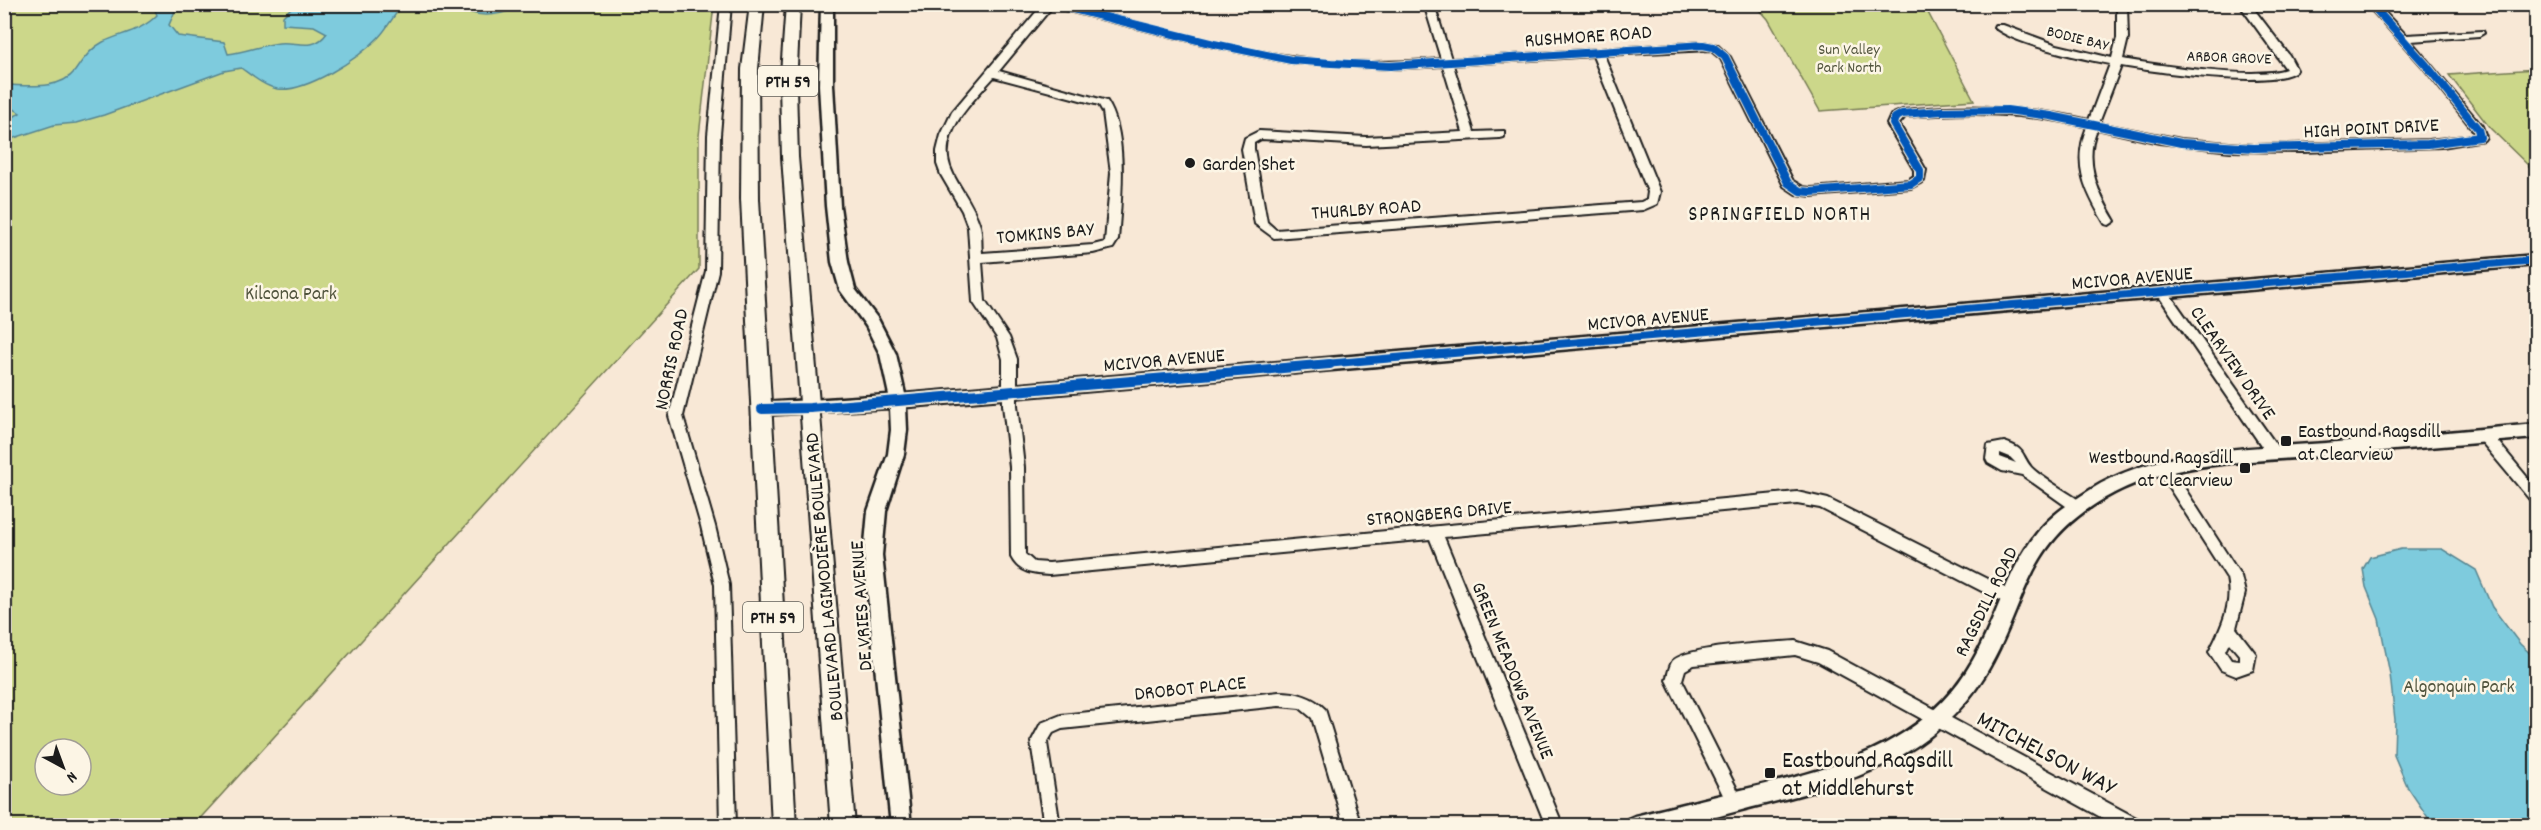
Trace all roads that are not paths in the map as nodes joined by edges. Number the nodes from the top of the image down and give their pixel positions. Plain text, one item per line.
1 (726, 4) edge
2 (757, 4) edge
3 (793, 4) edge
4 (827, 4) edge
5 (1051, 4) edge
6 (1429, 4) edge
7 (2122, 4) edge
8 (2244, 4) edge
9 (2371, 4) edge
10 (1999, 27) dead end
11 (2479, 33) dead end
12 (2405, 38) junction
13 (1597, 52) junction
14 (2117, 62) junction
15 (1445, 63) junction
16 (993, 73) junction
17 (2093, 126) junction
18 (1500, 134) dead end
19 (1470, 137) junction
20 (2109, 221) dead end
21 (977, 258) junction
22 (2536, 260) edge
23 (2162, 292) junction
24 (1011, 390) junction
25 (898, 401) junction
26 (810, 408) junction
27 (762, 409) junction
28 (2536, 431) edge
29 (2485, 436) junction
30 (2274, 453) junction
31 (2164, 468) junction
32 (2024, 469) dead end
33 (2536, 497) edge
34 (2078, 507) junction
35 (1434, 531) junction
36 (2012, 599) junction
37 (2228, 630) dead end
38 (1938, 720) junction
39 (1736, 801) junction
40 (728, 825) edge
41 (784, 825) edge
42 (843, 825) edge
43 (901, 825) edge
44 (1052, 825) edge
45 (1353, 825) edge
46 (1555, 825) edge
47 (1635, 825) edge
48 (2134, 825) edge

1 - 40 street, NORRIS ROAD
2 - 27 main road, PTH 59
3 - 26 main road, BOULEVARD LAGIMODIÈRE BOULEVARD / PTH 59
4 - 25 street, DE VRIES AVENUE
5 - 15 street, RUSHMORE ROAD
5 - 16 street
6 - 15 street
7 - 14 street
8 - 14 street, ARBOR GROVE
9 - 12 street, HIGH POINT DRIVE
10 - 14 street, BODIE BAY
11 - 12 street
12 - 17 street, HIGH POINT DRIVE
13 - 15 street, RUSHMORE ROAD
13 - 17 street, RUSHMORE ROAD
13 - 19 street, THURLBY ROAD
14 - 17 street
15 - 19 street
16 - 21 street
16 - 21 street, TOMKINS BAY
17 - 20 street
18 - 19 street, THURLBY ROAD
21 - 24 street, STRONGBERG DRIVE
22 - 23 street, MCIVOR AVENUE
23 - 24 street, MCIVOR AVENUE
23 - 30 street, CLEARVIEW DRIVE
24 - 25 street, MCIVOR AVENUE
24 - 35 street, STRONGBERG DRIVE
25 - 26 street, MCIVOR AVENUE
25 - 43 street, DE VRIES AVENUE
26 - 27 street, MCIVOR AVENUE
26 - 42 main road, BOULEVARD LAGIMODIÈRE BOULEVARD / PTH 59
27 - 41 main road, PTH 59
28 - 29 street, RAGSDILL ROAD
29 - 30 street, RAGSDILL ROAD
29 - 33 street
30 - 31 street, RAGSDILL ROAD
31 - 34 street, RAGSDILL ROAD
31 - 37 street
32 - 34 street
34 - 36 street, RAGSDILL ROAD
35 - 36 street, STRONGBERG DRIVE
35 - 46 street, GREEN MEADOWS AVENUE
36 - 38 street, RAGSDILL ROAD
38 - 39 street, RAGSDILL ROAD
38 - 39 street, MITCHELSON WAY
38 - 48 street, MITCHELSON WAY
39 - 47 street, RAGSDILL ROAD
44 - 45 street, DROBOT PLACE

